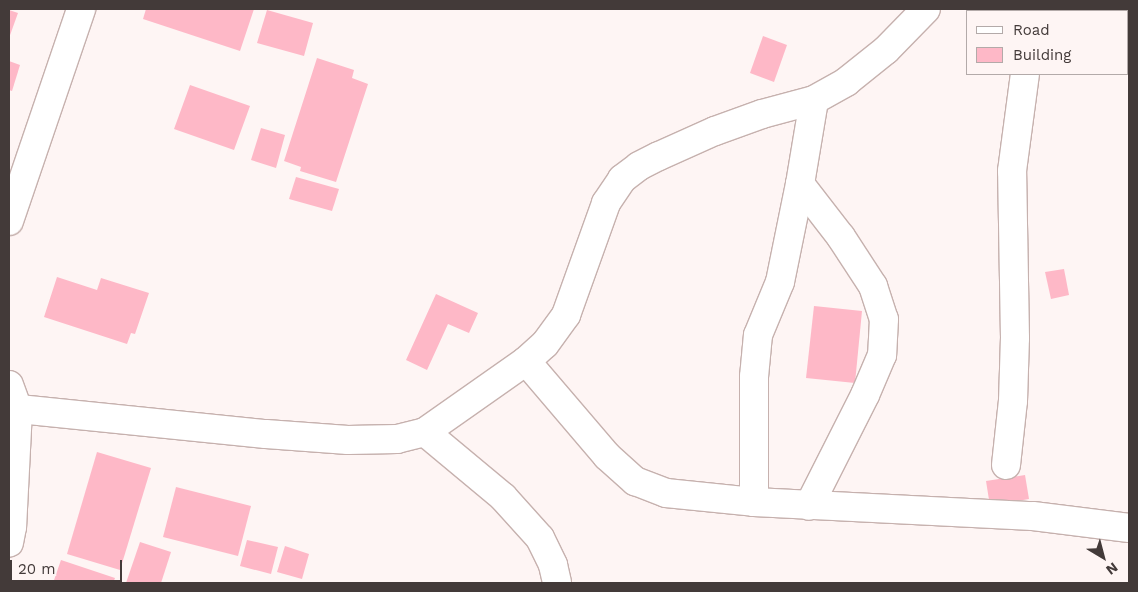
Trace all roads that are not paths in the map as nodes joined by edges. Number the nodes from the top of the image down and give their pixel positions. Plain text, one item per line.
1 (81, 9) edge
2 (926, 9) edge
3 (1025, 75) edge
4 (814, 100) junction
5 (800, 184) junction
6 (9, 221) edge
7 (526, 361) junction
8 (12, 401) edge
9 (425, 432) junction
10 (1006, 465) dead end
11 (754, 502) junction
12 (809, 506) junction
13 (1129, 528) edge
14 (9, 543) edge
15 (557, 583) edge

1 - 6 street
2 - 4 street
3 - 10 street
4 - 5 street
4 - 7 street
5 - 11 street
5 - 12 street
7 - 9 street
7 - 11 street
8 - 9 street
8 - 14 street
9 - 15 street
11 - 12 street
12 - 13 street

